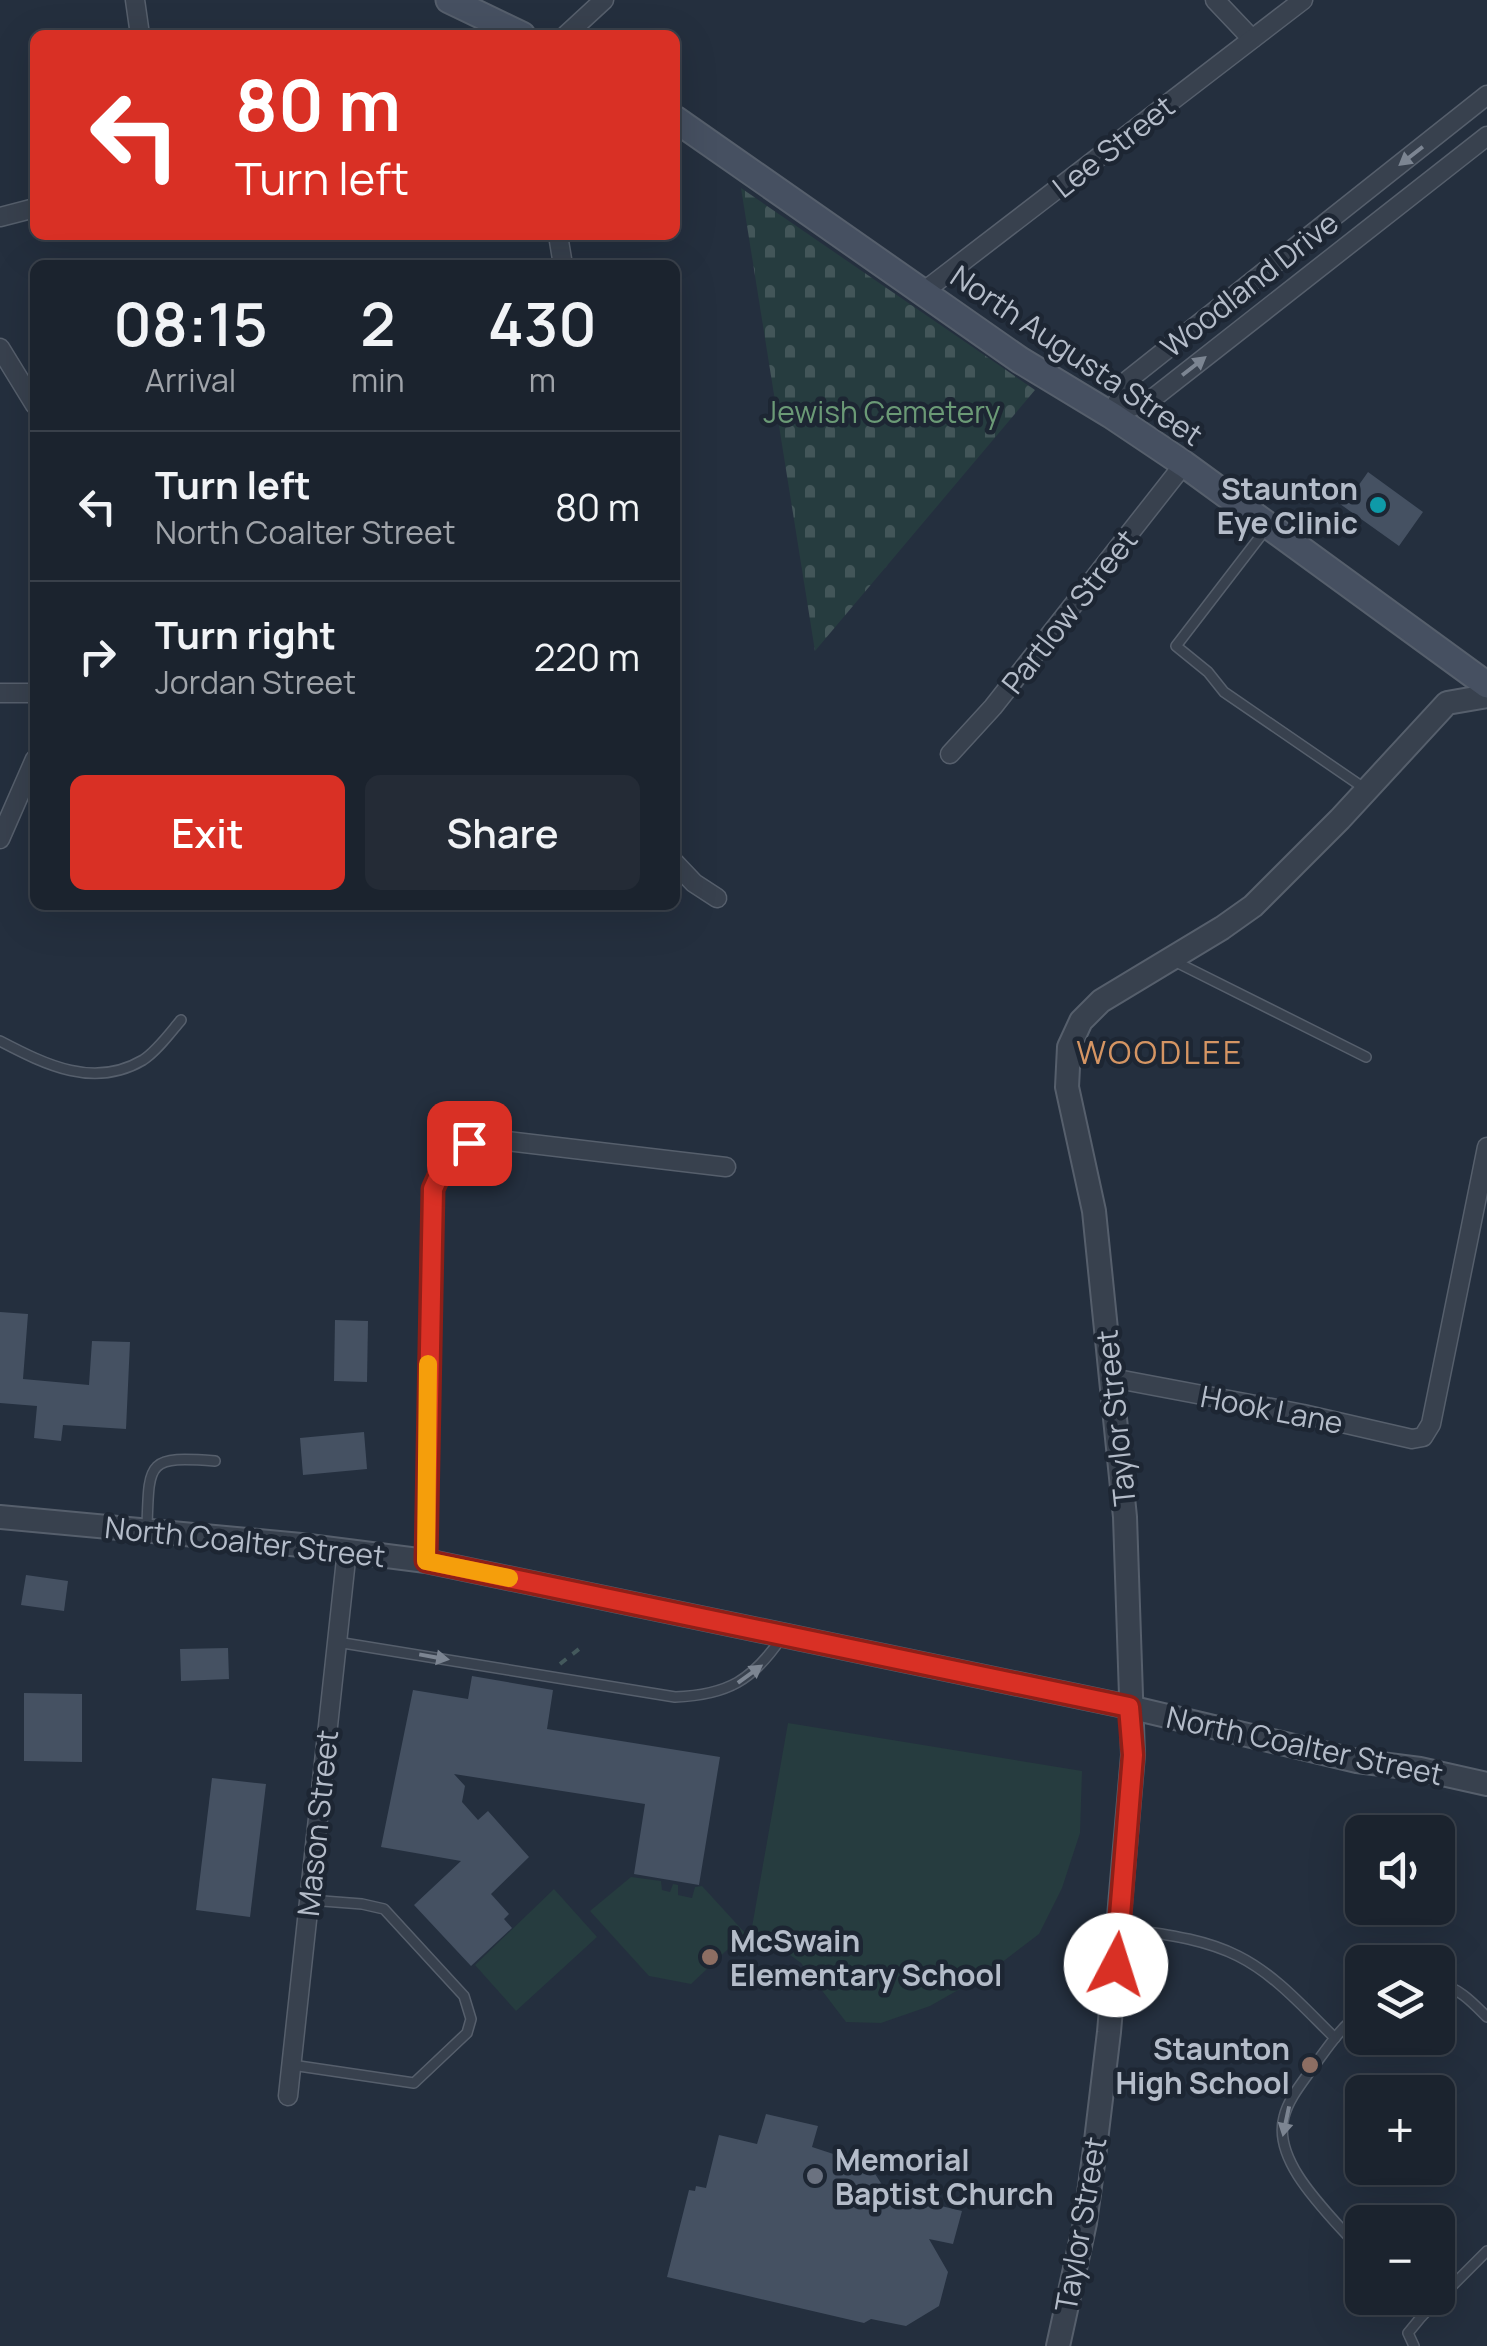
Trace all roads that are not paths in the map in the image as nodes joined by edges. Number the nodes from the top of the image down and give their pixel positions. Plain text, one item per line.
1 (135, 0) edge
2 (449, 0) edge
3 (604, 0) edge
4 (1214, 0) edge
5 (1303, 0) edge
6 (139, 30) edge
7 (512, 30) edge
8 (571, 30) edge
9 (1252, 39) junction
10 (1487, 95) edge
11 (680, 122) edge
12 (1487, 136) edge
13 (30, 209) edge
14 (0, 217) edge
15 (924, 292) junction
16 (0, 348) edge
17 (30, 397) edge
18 (1111, 415) junction
19 (1184, 464) junction
20 (1269, 525) junction
21 (1487, 684) edge
22 (0, 693) edge
23 (30, 693) edge
24 (1487, 696) edge
25 (950, 754) dead end
26 (30, 770) edge
27 (1366, 790) junction
28 (0, 839) edge
29 (680, 868) edge
30 (716, 898) dead end
31 (1170, 959) junction
32 (182, 1020) dead end
33 (0, 1041) edge
34 (1366, 1058) dead end
35 (1487, 1147) edge
36 (726, 1167) dead end
37 (1112, 1378) junction
38 (215, 1461) dead end
39 (0, 1518) edge
40 (146, 1530) junction
41 (347, 1550) junction
42 (426, 1561) junction
43 (783, 1635) junction
44 (338, 1642) junction
45 (1129, 1707) junction
46 (1487, 1784) edge
47 (308, 1900) junction
48 (1119, 1928) junction
49 (1455, 1989) edge
50 (1487, 2017) edge
51 (1345, 2028) edge
52 (1335, 2038) junction
53 (292, 2065) junction
54 (288, 2096) dead end
55 (1345, 2232) edge
56 (1487, 2251) edge
57 (1422, 2316) joint
58 (1058, 2346) edge
59 (1414, 2346) edge

1 - 6 street
2 - 7 main road
3 - 8 street
4 - 9 street
5 - 9 street, Lee Street
9 - 15 street, Lee Street
10 -> 18 street, Woodland Drive
11 - 15 main road, North Augusta Street
18 -> 12 street, Woodland Drive
13 - 14 street
15 - 18 main road, North Augusta Street
16 - 17 street
18 - 19 main road, North Augusta Street
19 - 20 main road, North Augusta Street
19 - 25 street, Partlow Street
20 - 21 main road, North Augusta Street
20 - 27 lane
22 - 23 street
24 - 27 street, Taylor Street
26 - 28 street
27 - 31 street, Taylor Street
29 - 30 street
31 - 34 lane
31 - 37 street, Taylor Street
32 - 33 lane
35 - 37 street, Hook Lane
36 - 42 street
37 - 45 street, Taylor Street
38 - 40 lane
39 - 40 street, North Coalter Street
40 - 41 street, North Coalter Street
41 - 42 street, North Coalter Street
41 - 44 street, Mason Street
42 - 43 street, North Coalter Street
44 -> 43 lane
43 - 45 street, North Coalter Street
44 - 47 street, Mason Street
45 - 46 street, North Coalter Street
45 - 48 street, Taylor Street
47 - 53 street, Mason Street
47 - 53 lane
48 - 52 lane
48 - 58 street, Taylor Street
49 - 50 lane
51 - 52 lane
52 -> 55 lane
53 - 54 street, Mason Street
56 - 57 lane
57 - 59 lane

